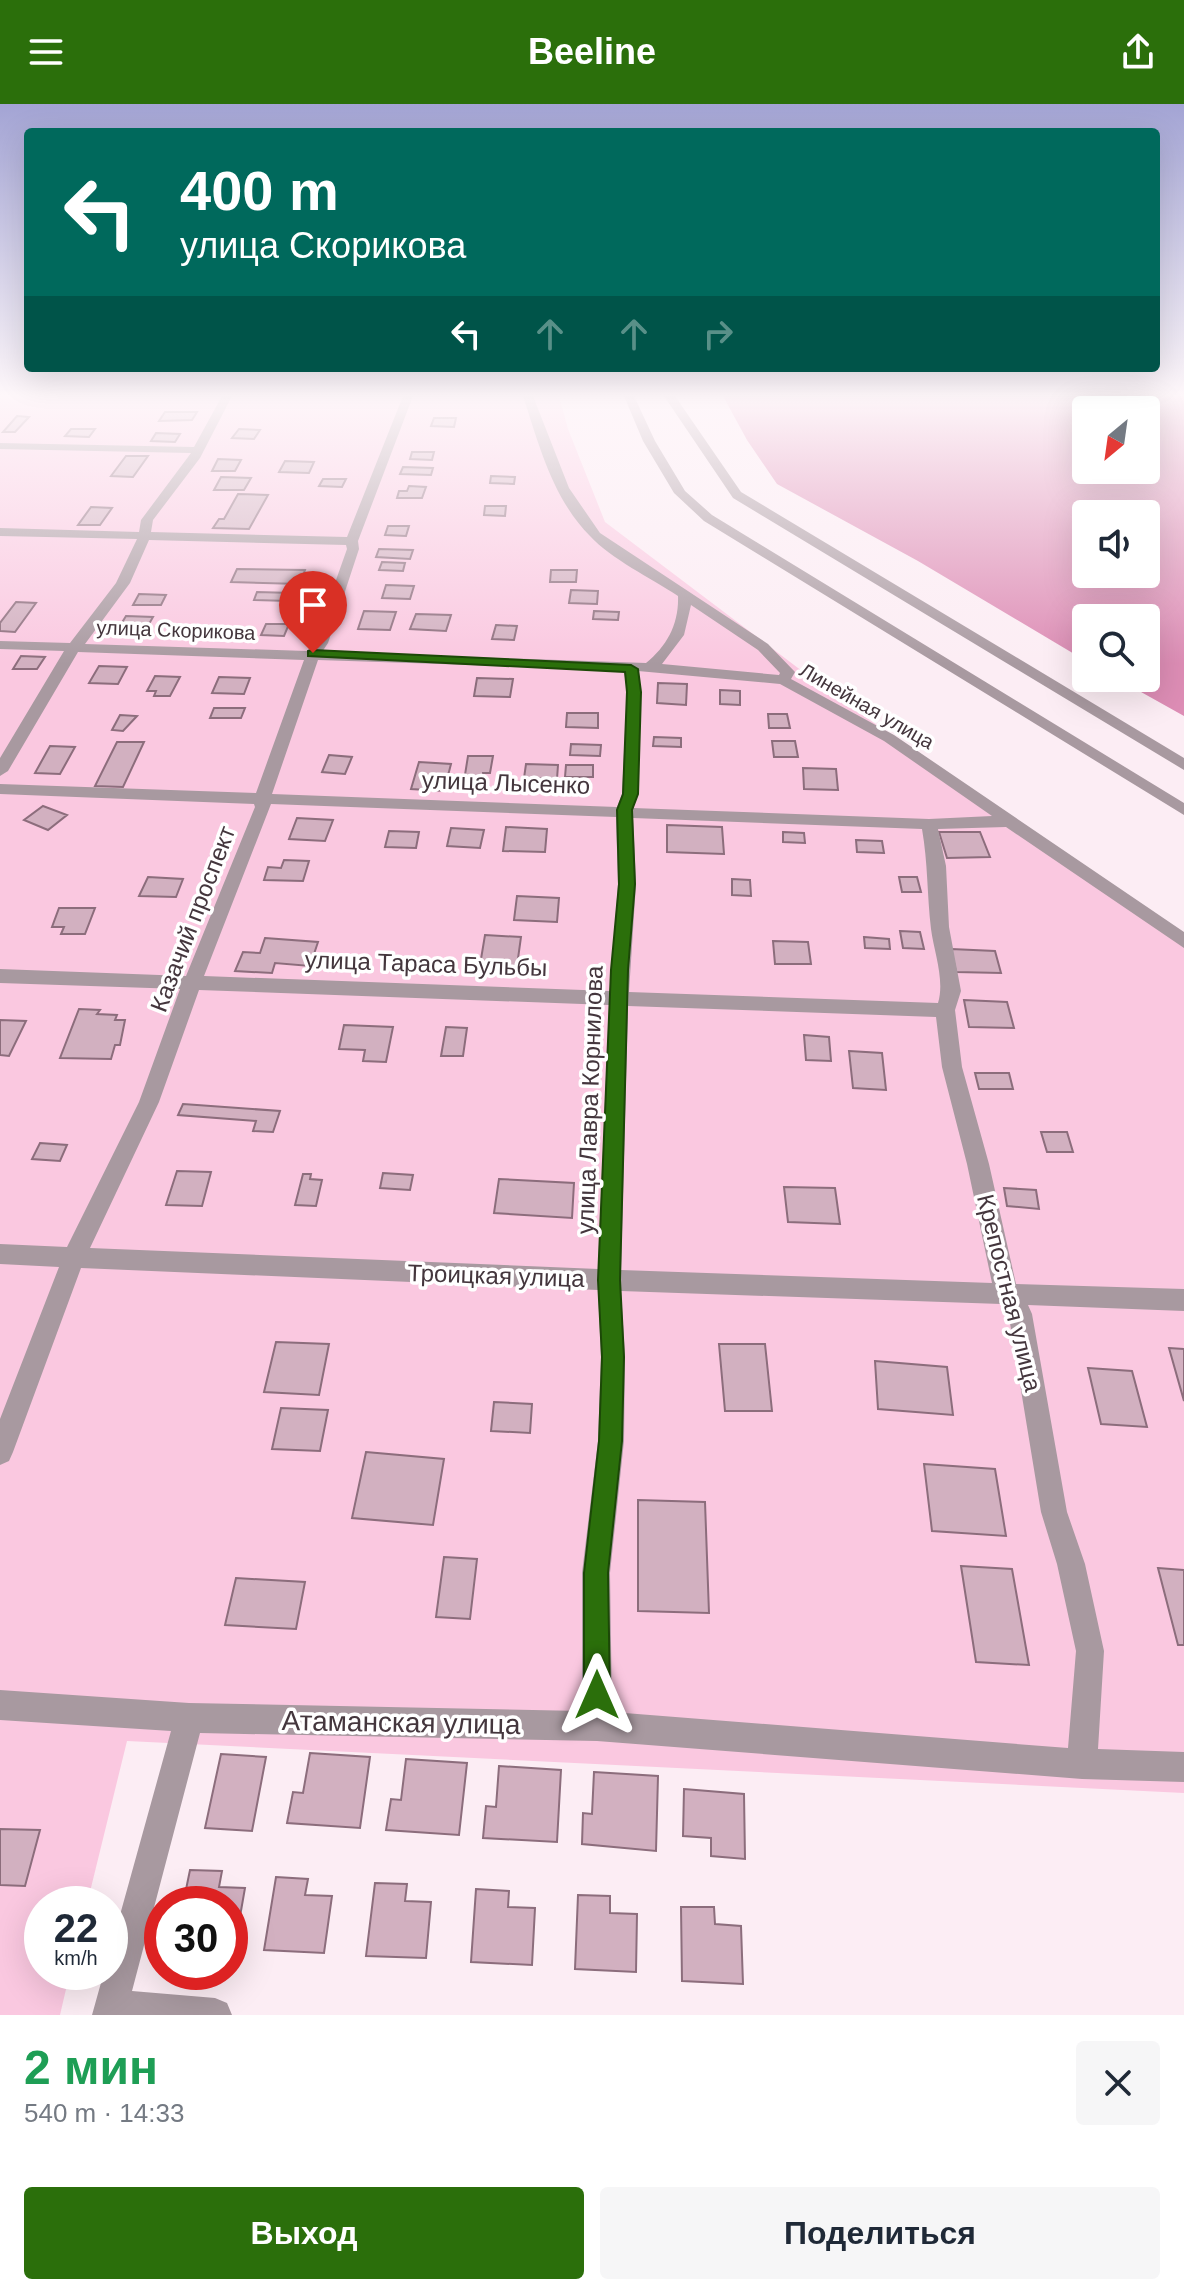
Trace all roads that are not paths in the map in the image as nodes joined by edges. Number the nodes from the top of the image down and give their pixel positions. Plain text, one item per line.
1 (172, 485) edge
2 (374, 485) edge
3 (562, 485) edge
4 (675, 485) edge
5 (728, 485) edge
6 (0, 532) edge
7 (144, 537) junction
8 (352, 541) junction
9 (684, 592) junction
10 (0, 645) edge
11 (74, 647) junction
12 (313, 653) junction
13 (640, 668) junction
14 (783, 680) junction
15 (1184, 765) edge
16 (0, 771) edge
17 (0, 789) edge
18 (262, 800) junction
19 (624, 810) junction
20 (1184, 810) edge
21 (1011, 821) junction
22 (929, 824) junction
23 (1184, 941) edge
24 (0, 976) edge
25 (193, 981) junction
26 (621, 998) junction
27 (945, 1010) junction
28 (0, 1254) edge
29 (73, 1259) junction
30 (609, 1280) junction
31 (1006, 1292) junction
32 (1184, 1300) edge
33 (0, 1452) edge
34 (0, 1705) edge
35 (189, 1718) junction
36 (597, 1726) junction
37 (1082, 1764) junction
38 (1184, 1767) edge
39 (110, 2011) edge
40 (215, 2015) edge

1 - 7 street
2 - 8 street, Казачий проспект
3 - 9 street, Линейная улица
4 - 20 street
5 - 15 street
6 - 7 street
7 - 8 street
7 - 11 street
8 - 12 street, Казачий проспект
9 - 13 street
9 - 14 street, Линейная улица
10 - 11 street, улица Скорикова
11 - 12 street, улица Скорикова
11 - 16 street
12 - 13 street, улица Скорикова
12 - 18 street, Казачий проспект
13 - 14 street, улица Скорикова
13 - 19 street, улица Лавра Корнилова
14 - 21 street, Линейная улица
17 - 18 street, улица Лысенко
18 - 19 street, улица Лысенко
18 - 25 street, Казачий проспект
19 - 22 street, улица Лысенко
19 - 26 street, улица Лавра Корнилова
21 - 22 street, улица Лысенко
21 - 23 street, Линейная улица
22 - 27 street, Крепостная улица
24 - 25 street, улица Тараса Бульбы
25 - 26 street, улица Тараса Бульбы
25 - 29 street, Казачий проспект
26 - 27 street, улица Тараса Бульбы
26 - 30 street, улица Лавра Корнилова
27 - 31 street, Крепостная улица
28 - 29 street, Троицкая улица
29 - 30 street, Троицкая улица
29 - 33 street, Казачий проспект
30 - 31 street, Троицкая улица
30 - 36 street, улица Лавра Корнилова
31 - 32 street, Троицкая улица
31 - 37 street, Крепостная улица
34 - 35 street, Атаманская улица
35 - 36 street, Атаманская улица
35 - 39 street
36 - 37 street, Атаманская улица
37 - 38 street, Атаманская улица
39 - 40 street

